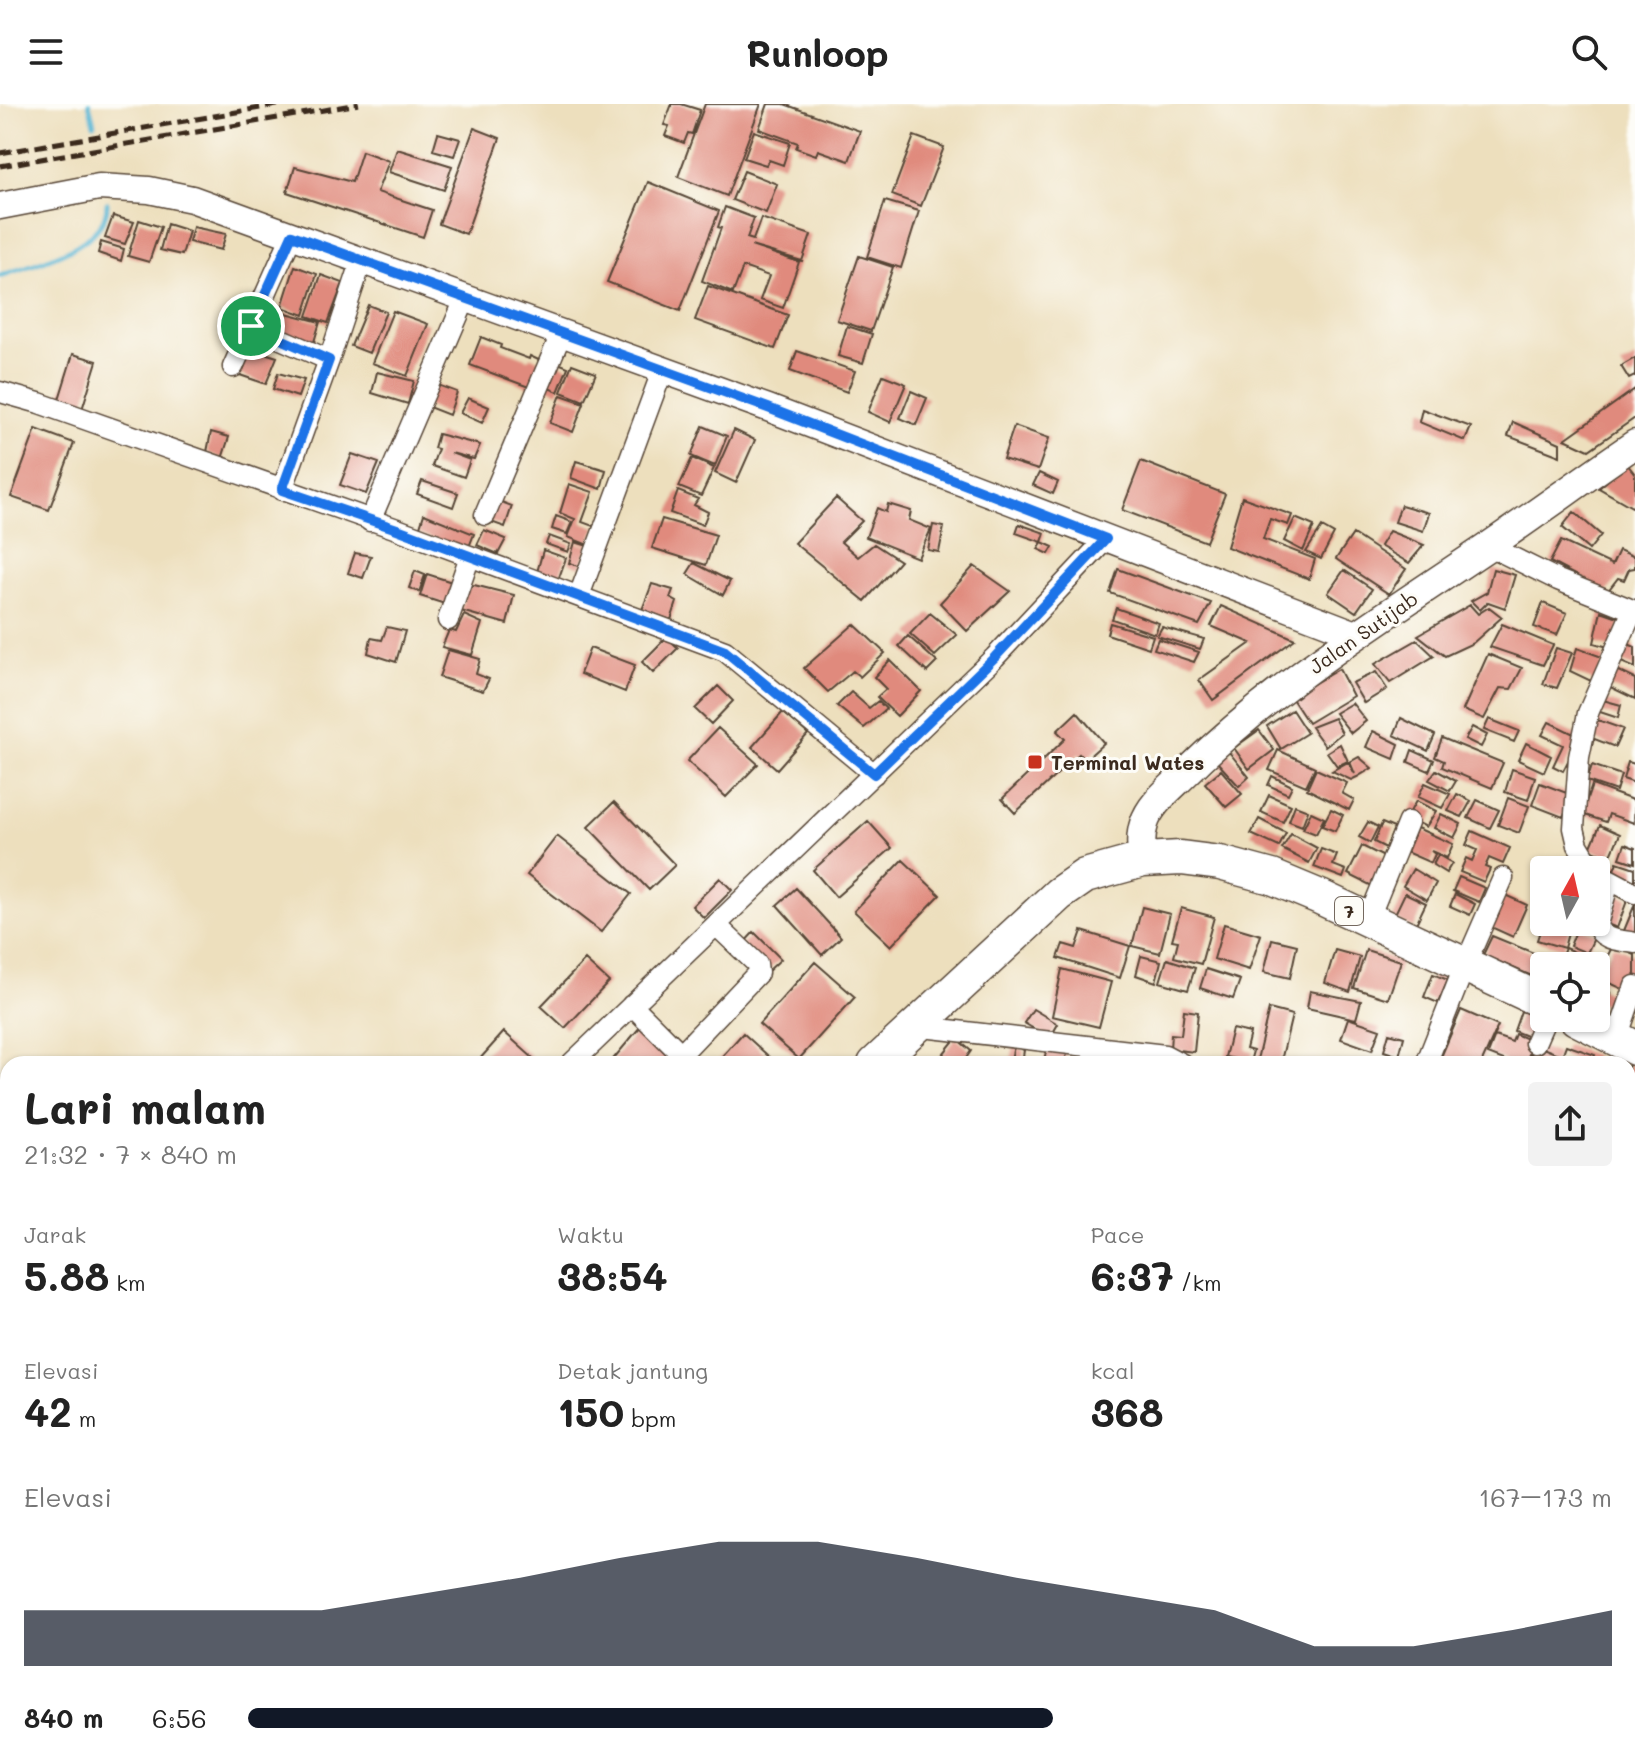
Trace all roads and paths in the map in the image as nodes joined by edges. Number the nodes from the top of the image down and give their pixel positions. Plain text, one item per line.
1 (0, 206) edge
2 (292, 235) junction
3 (362, 260) junction
4 (466, 297) junction
5 (251, 326) junction
6 (562, 332) junction
7 (329, 360) junction
8 (233, 367) dead end
9 (663, 369) junction
10 (0, 392) edge
11 (1635, 444) edge
12 (282, 490) junction
13 (485, 515) dead end
14 (370, 521) junction
15 (1106, 539) junction
16 (1489, 546) junction
17 (470, 556) junction
18 (579, 596) junction
19 (1634, 611) edge
20 (448, 620) dead end
21 (1356, 634) junction
22 (874, 774) junction
23 (1408, 822) dead end
24 (1586, 856) edge
25 (1143, 860) junction
26 (1503, 878) dead end
27 (1610, 880) edge
28 (1635, 893) edge
29 (1368, 920) junction
30 (716, 925) junction
31 (1604, 936) edge
32 (1635, 943) edge
33 (1465, 965) junction
34 (1635, 986) edge
35 (1530, 995) edge
36 (632, 1005) junction
37 (914, 1026) junction
38 (1540, 1032) edge
39 (1604, 1032) edge
40 (1535, 1043) dead end
41 (1626, 1043) edge
42 (579, 1056) edge
43 (678, 1056) edge
44 (684, 1056) edge
45 (883, 1056) edge
46 (1167, 1056) edge
47 (1429, 1056) edge

1 - 2 street
2 - 3 street
2 - 5 street
3 - 4 street
3 - 7 street
4 - 6 street
4 - 14 street
5 - 7 street
5 - 8 street
6 - 9 street
6 - 13 street
7 - 12 street
9 - 15 street
9 - 18 street
10 - 12 street
11 - 16 main road, Jalan Sutijab
12 - 14 street
14 - 17 street
15 - 21 street
15 - 22 street
16 - 19 street
16 - 21 main road, Jalan Sutijab
17 - 18 street
17 - 20 street
18 - 22 street
19 - 24 street
21 - 25 main road, Jalan Sutijab
22 - 30 street
23 - 29 street
25 - 29 highway, 7
25 - 37 highway, 7
26 - 33 street
27 - 28 street
29 - 33 highway, 7
30 - 36 street
30 - 44 street
31 - 32 street
33 - 35 highway, 7
33 - 47 street
34 - 41 street
36 - 42 street
36 - 43 street
37 - 45 highway, 7
37 - 46 street
38 - 40 street
39 - 41 highway

